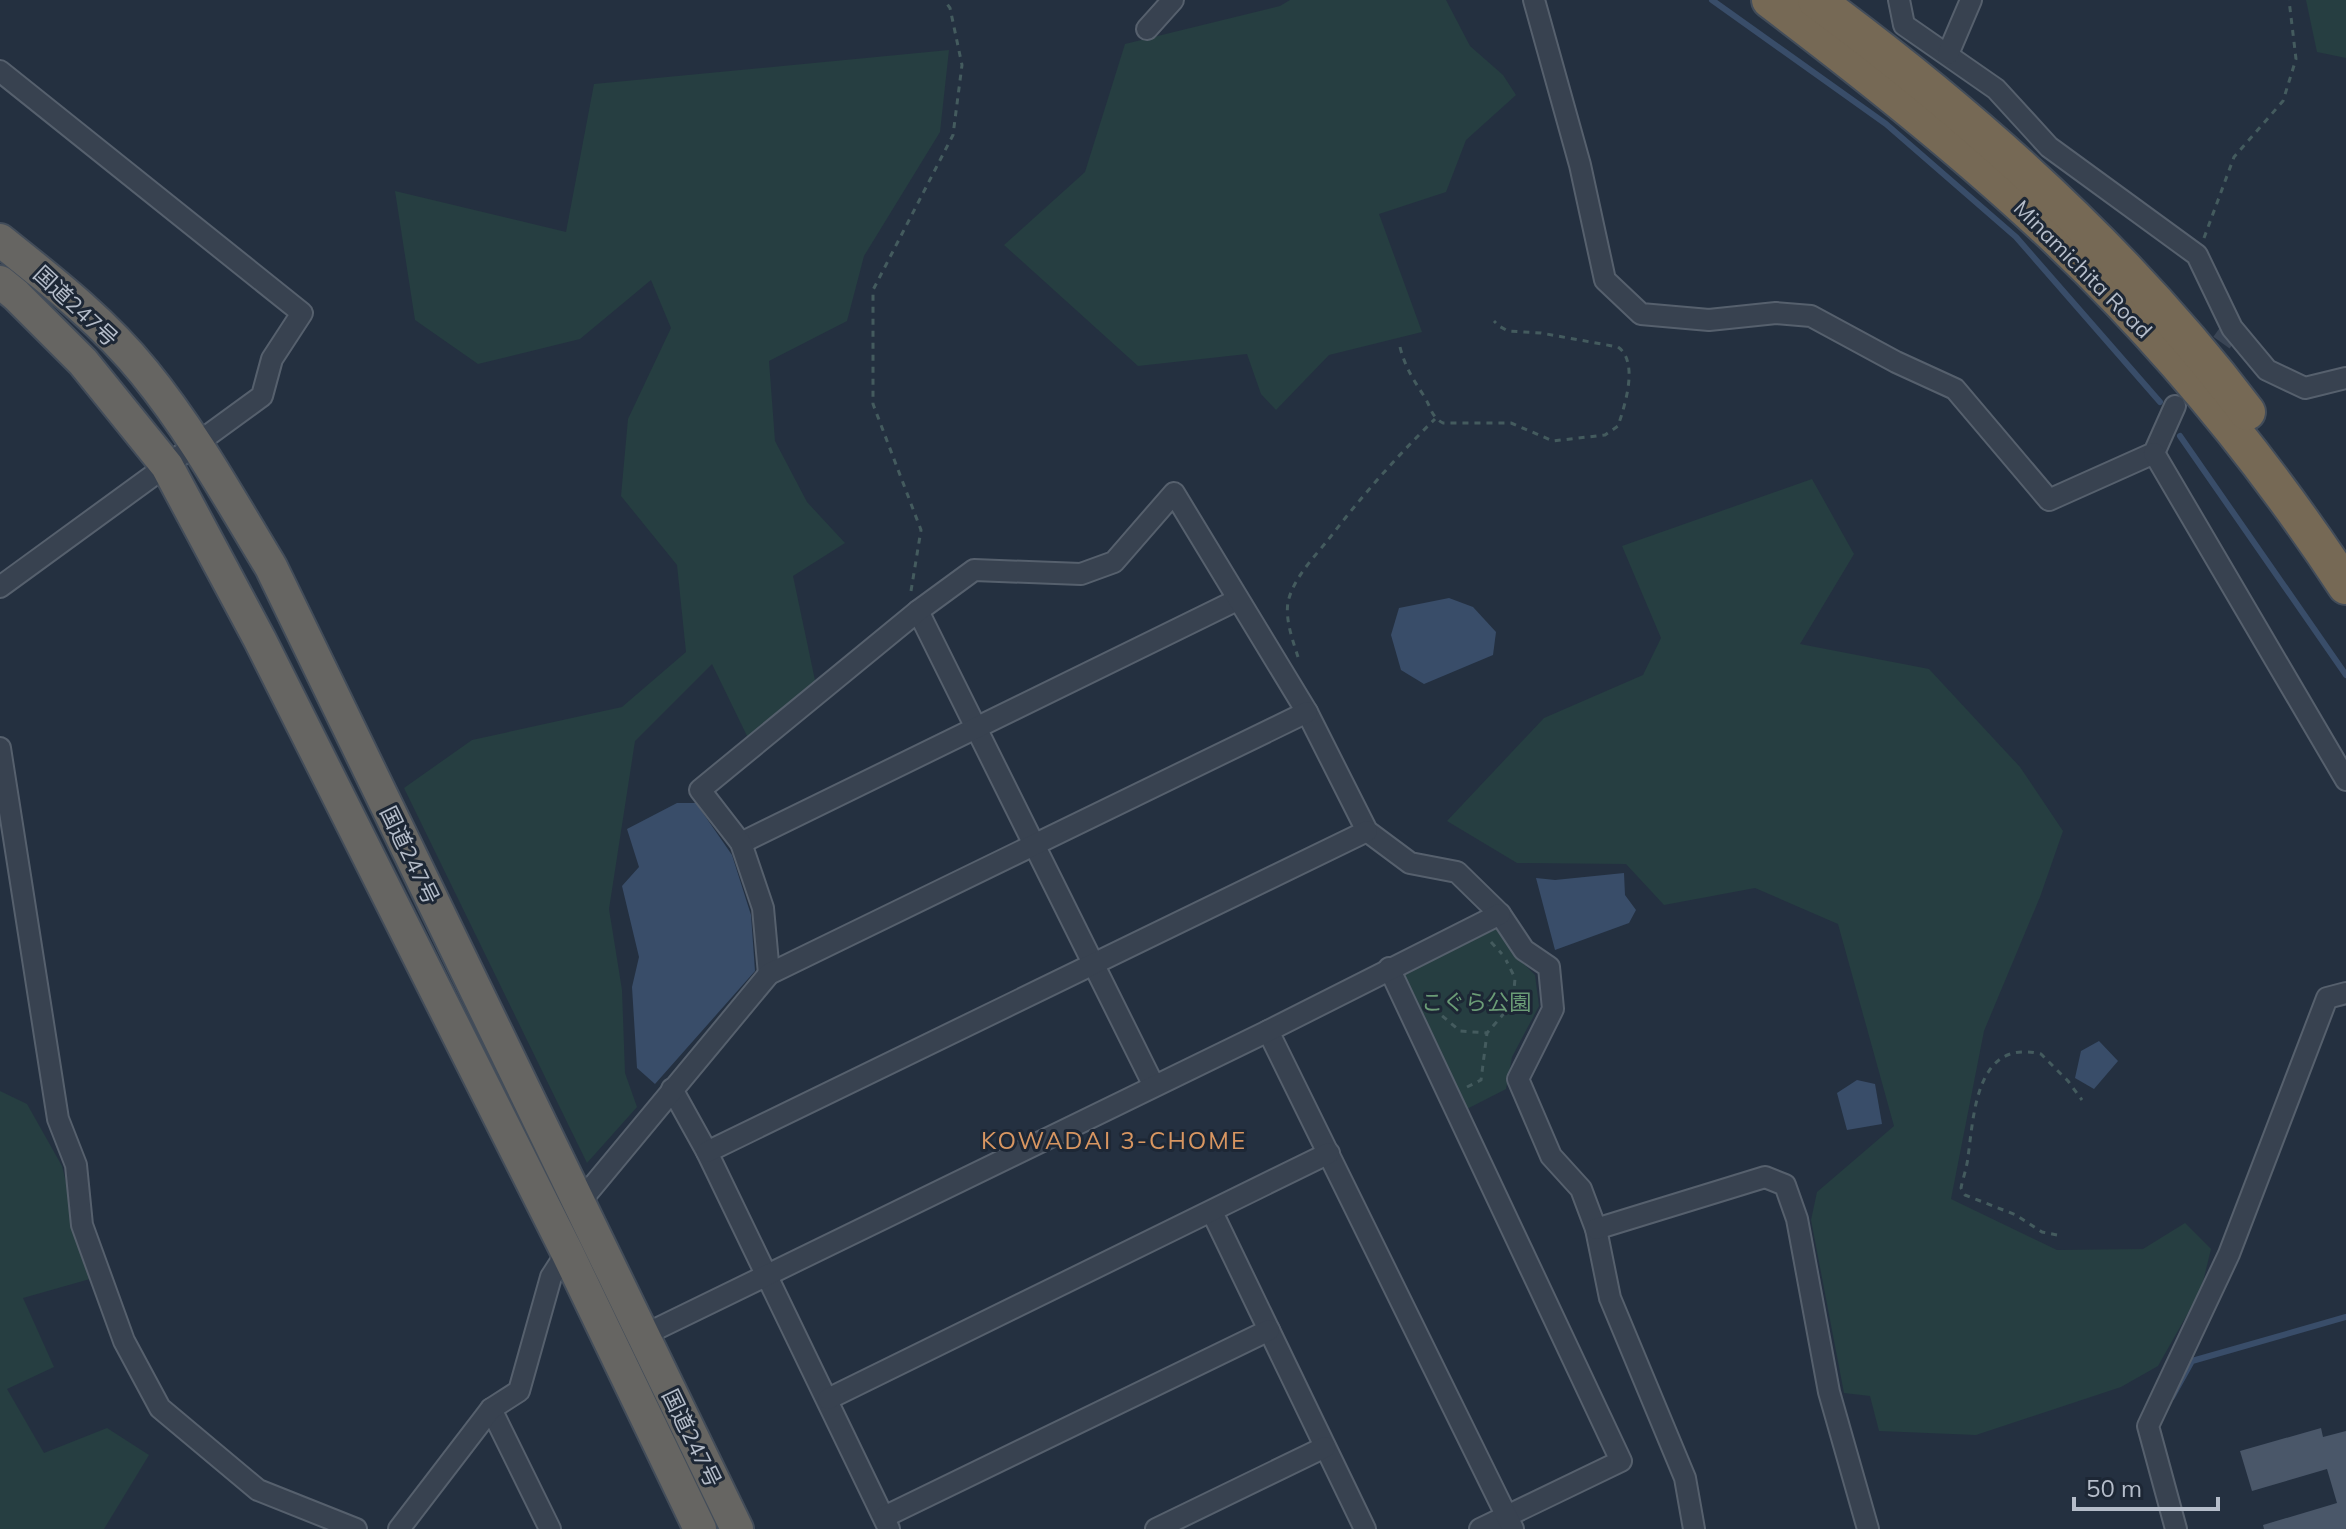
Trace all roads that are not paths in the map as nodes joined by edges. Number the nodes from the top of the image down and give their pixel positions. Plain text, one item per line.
1 (1173, 0) edge
2 (1534, 0) edge
3 (1770, 0) edge
4 (1816, 0) edge
5 (1899, 0) edge
6 (1971, 0) edge
7 (1147, 29) dead end
8 (1948, 54) junction
9 (0, 71) edge
10 (0, 240) edge
11 (0, 282) edge
12 (2346, 378) edge
13 (2175, 406) dead end
14 (197, 445) junction
15 (2154, 453) junction
16 (167, 466) junction
17 (2346, 544) edge
18 (2346, 586) edge
19 (0, 587) edge
20 (1237, 600) junction
21 (918, 611) junction
22 (1307, 712) junction
23 (976, 727) junction
24 (0, 748) edge
25 (2346, 780) edge
26 (1367, 831) junction
27 (741, 843) junction
28 (1035, 845) junction
29 (1500, 914) junction
30 (1093, 962) junction
31 (1389, 968) junction
32 (769, 974) junction
33 (2346, 993) edge
34 (1268, 1031) junction
35 (1154, 1086) junction
36 (672, 1089) junction
37 (707, 1152) junction
38 (1329, 1153) junction
39 (579, 1203) junction
40 (1212, 1212) junction
41 (1596, 1229) junction
42 (567, 1252) junction
43 (766, 1276) junction
44 (1269, 1330) junction
45 (642, 1336) junction
46 (828, 1399) junction
47 (491, 1409) junction
48 (1325, 1447) junction
49 (886, 1523) edge
50 (1510, 1523) edge
51 (356, 1529) edge
52 (399, 1529) edge
53 (550, 1529) edge
54 (700, 1529) edge
55 (737, 1529) edge
56 (1156, 1529) edge
57 (1365, 1529) edge
58 (1480, 1529) edge
59 (1694, 1529) edge
60 (1868, 1529) edge
61 (2176, 1529) edge

1 - 7 street
2 - 15 street
3 - 18 highway, Minamichita Road
4 - 17 highway, Minamichita Road
5 - 8 street
6 - 8 street
8 - 12 street
9 - 14 street
10 - 14 highway, 国道247号
11 - 16 highway, 国道247号
13 - 15 street
14 - 16 street
14 - 39 highway, 国道247号
15 - 25 street
16 - 19 street
16 - 42 highway, 国道247号
20 - 21 street
20 - 22 street
20 - 23 street
21 - 23 street
21 - 27 street
22 - 26 street
22 - 28 street
23 - 27 street
23 - 28 street
24 - 51 street
26 - 29 street
26 - 30 street
27 - 32 street
28 - 30 street
28 - 32 street
29 - 31 street
29 - 41 street
30 - 35 street
30 - 37 street
31 - 34 street
31 - 50 street
32 - 36 street
33 - 61 street
34 - 35 street
34 - 38 street
35 - 43 street
36 - 37 street
36 - 39 street
37 - 43 street
38 - 40 street
38 - 50 street
39 - 45 highway, 国道247号
40 - 44 street
40 - 46 street
41 - 59 street
41 - 60 street
42 - 47 street
42 - 54 highway, 国道247号
43 - 45 street
43 - 46 street
44 - 48 street
44 - 49 street
45 - 55 highway, 国道247号
46 - 49 street
47 - 52 street
47 - 53 street
48 - 56 street
48 - 57 street
50 - 58 street

